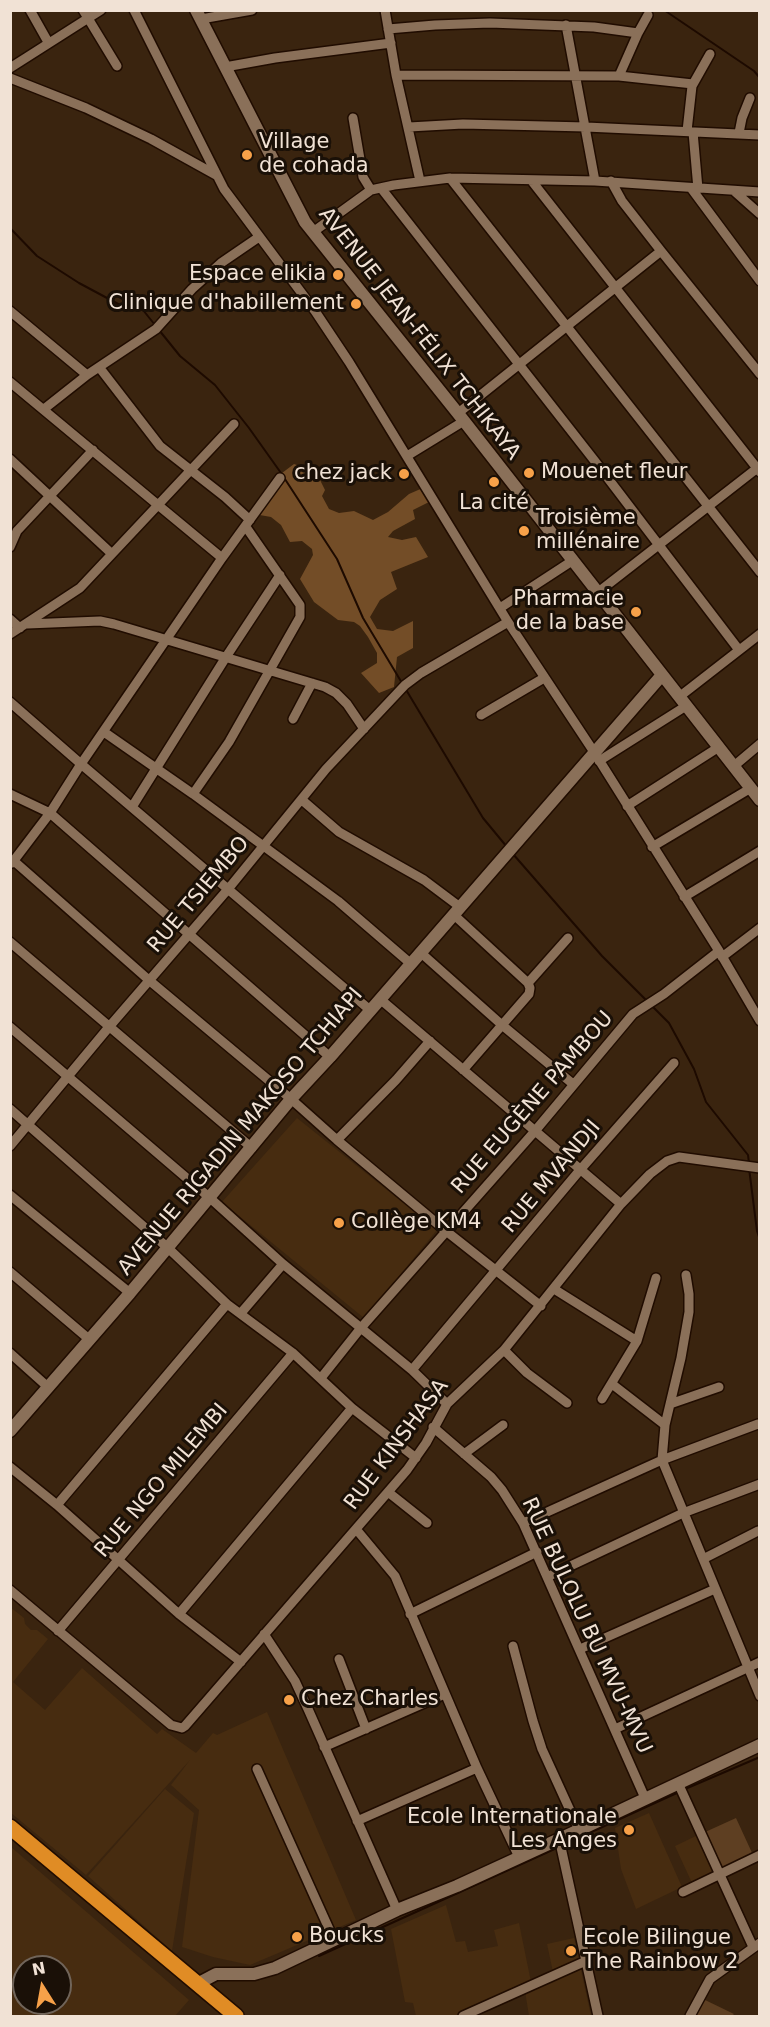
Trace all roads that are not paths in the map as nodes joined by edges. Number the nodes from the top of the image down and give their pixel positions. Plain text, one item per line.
1 (30, 10) edge
2 (101, 10) edge
3 (134, 10) edge
4 (252, 10) edge
5 (385, 10) edge
6 (85, 15) edge
7 (199, 15) edge
8 (648, 15) dead end
9 (566, 25) junction
10 (388, 29) junction
11 (638, 33) junction
12 (48, 42) junction
13 (391, 43) junction
14 (710, 54) dead end
15 (117, 66) dead end
16 (10, 68) edge
17 (225, 68) junction
18 (396, 75) junction
19 (576, 76) junction
20 (619, 76) junction
21 (10, 78) edge
22 (693, 84) junction
23 (750, 98) dead end
24 (353, 118) dead end
25 (409, 127) junction
26 (586, 127) junction
27 (690, 132) junction
28 (739, 133) junction
29 (759, 135) edge
30 (216, 175) junction
31 (450, 178) junction
32 (531, 180) junction
33 (420, 181) junction
34 (595, 181) junction
35 (611, 182) junction
36 (381, 188) junction
37 (695, 188) junction
38 (371, 190) junction
39 (734, 191) junction
40 (759, 192) edge
41 (759, 214) edge
42 (313, 232) junction
43 (259, 237) junction
44 (660, 251) junction
45 (759, 280) edge
46 (614, 288) junction
47 (10, 311) edge
48 (567, 325) junction
49 (519, 364) junction
50 (99, 366) junction
51 (759, 374) edge
52 (87, 375) junction
53 (10, 382) edge
54 (44, 409) junction
55 (460, 417) junction
56 (234, 424) dead end
57 (93, 450) junction
58 (407, 456) junction
59 (10, 459) edge
60 (758, 469) edge
61 (192, 471) junction
62 (280, 478) dead end
63 (51, 497) junction
64 (158, 505) junction
65 (709, 506) junction
66 (248, 523) junction
67 (658, 544) junction
68 (10, 547) edge
69 (112, 554) junction
70 (222, 558) junction
71 (572, 561) junction
72 (759, 572) edge
73 (280, 575) junction
74 (597, 593) junction
75 (500, 608) junction
76 (10, 619) edge
77 (508, 622) junction
78 (23, 626) junction
79 (10, 634) edge
80 (759, 634) edge
81 (167, 639) junction
82 (740, 650) junction
83 (226, 657) junction
84 (269, 670) junction
85 (662, 675) junction
86 (544, 678) junction
87 (312, 683) junction
88 (683, 701) junction
89 (10, 702) edge
90 (481, 715) dead end
91 (292, 719) dead end
92 (364, 729) junction
93 (104, 732) junction
94 (759, 744) edge
95 (720, 747) junction
96 (596, 757) junction
97 (81, 764) junction
98 (734, 766) junction
99 (156, 768) junction
100 (751, 788) junction
101 (10, 794) edge
102 (194, 794) junction
103 (302, 800) junction
104 (759, 800) edge
105 (627, 806) junction
106 (132, 807) junction
107 (50, 813) junction
108 (263, 845) junction
109 (652, 847) junction
110 (759, 851) edge
111 (12, 863) edge
112 (229, 888) junction
113 (684, 897) junction
114 (456, 910) junction
115 (759, 928) edge
116 (189, 933) junction
117 (568, 938) dead end
118 (10, 942) edge
119 (420, 952) junction
120 (721, 954) junction
121 (410, 963) junction
122 (150, 981) junction
123 (528, 983) junction
124 (380, 999) junction
125 (370, 1010) junction
126 (759, 1022) edge
127 (502, 1025) junction
128 (109, 1027) junction
129 (10, 1028) edge
130 (429, 1041) junction
131 (330, 1057) junction
132 (674, 1063) dead end
133 (463, 1070) junction
134 (67, 1077) junction
135 (573, 1084) junction
136 (291, 1099) junction
137 (10, 1109) edge
138 (28, 1125) junction
139 (535, 1131) junction
140 (337, 1140) junction
141 (10, 1146) edge
142 (252, 1148) junction
143 (759, 1168) edge
144 (580, 1170) junction
145 (10, 1195) edge
146 (210, 1198) junction
147 (621, 1204) junction
148 (446, 1231) junction
149 (168, 1248) junction
150 (283, 1264) junction
151 (496, 1270) junction
152 (10, 1272) edge
153 (686, 1275) dead end
154 (656, 1278) dead end
155 (554, 1289) junction
156 (129, 1293) junction
157 (228, 1304) junction
158 (541, 1306) junction
159 (241, 1313) junction
160 (360, 1329) junction
161 (90, 1340) junction
162 (637, 1341) junction
163 (504, 1350) junction
164 (10, 1353) edge
165 (293, 1353) junction
166 (412, 1370) junction
167 (321, 1378) junction
168 (612, 1384) junction
169 (719, 1387) dead end
170 (49, 1388) junction
171 (602, 1399) dead end
172 (567, 1403) dead end
173 (447, 1404) junction
174 (670, 1404) junction
175 (352, 1408) junction
176 (759, 1424) edge
177 (503, 1425) dead end
178 (665, 1425) junction
179 (433, 1428) junction
180 (10, 1431) edge
181 (464, 1454) junction
182 (416, 1458) junction
183 (662, 1460) junction
184 (10, 1467) edge
185 (759, 1484) edge
186 (388, 1492) junction
187 (57, 1505) junction
188 (683, 1513) junction
189 (523, 1522) junction
190 (427, 1523) dead end
191 (356, 1529) junction
192 (758, 1531) edge
193 (537, 1552) junction
194 (703, 1559) junction
195 (119, 1560) junction
196 (547, 1577) junction
197 (715, 1589) junction
198 (10, 1590) edge
199 (179, 1614) junction
200 (410, 1614) junction
201 (58, 1631) junction
202 (264, 1634) junction
203 (513, 1646) dead end
204 (580, 1649) junction
205 (339, 1659) dead end
206 (241, 1662) junction
207 (759, 1662) edge
208 (748, 1668) junction
209 (445, 1694) junction
210 (759, 1696) edge
211 (366, 1729) junction
212 (615, 1729) junction
213 (759, 1745) edge
214 (324, 1747) junction
215 (477, 1768) junction
216 (257, 1769) dead end
217 (678, 1783) junction
218 (645, 1798) junction
219 (357, 1821) junction
220 (10, 1827) edge
221 (579, 1830) junction
222 (559, 1838) junction
223 (10, 1840) edge
224 (759, 1856) edge
225 (519, 1857) junction
226 (720, 1875) junction
227 (683, 1892) dead end
228 (397, 1910) junction
229 (334, 1940) junction
230 (756, 1945) edge
231 (586, 1961) junction
232 (197, 1984) junction
233 (221, 2016) edge
234 (236, 2016) edge
235 (464, 2016) edge
236 (598, 2016) edge
237 (690, 2016) edge

1 - 12 street
2 - 6 street
3 - 30 street
4 - 7 street
5 - 10 street
6 - 12 street
6 - 15 street
7 - 17 street, AVENUE JEAN-FÉLIX TCHIKAYA
8 - 11 street
9 - 10 street
9 - 11 street
9 - 19 street
10 - 13 street
11 - 20 street
12 - 16 street
13 - 17 street
13 - 18 street
14 - 22 street
17 - 42 street, AVENUE JEAN-FÉLIX TCHIKAYA
18 - 19 street
18 - 25 street
19 - 20 street
19 - 26 street
20 - 22 street
21 - 30 street
22 - 27 street
23 - 28 street
24 - 38 street
25 - 26 street
25 - 33 street
26 - 27 street
26 - 34 street
27 - 28 street
27 - 37 street
28 - 29 street
30 - 43 street
31 - 32 street
31 - 33 street
31 - 48 street
32 - 34 street
32 - 46 street
33 - 36 street
34 - 35 street
35 - 37 street
35 - 44 street
36 - 38 street
36 - 49 street
37 - 39 street
37 - 45 street
38 - 42 street
39 - 40 street
39 - 41 street
42 - 55 street, AVENUE JEAN-FÉLIX TCHIKAYA
43 - 50 street
43 - 58 street
44 - 46 street
44 - 51 street
46 - 48 street
46 - 60 street
47 - 52 street
48 - 49 street
48 - 65 street
49 - 55 street
49 - 67 street
50 - 52 street
50 - 61 street
52 - 54 street
53 - 54 street
54 - 57 street
55 - 58 street
55 - 71 street, AVENUE JEAN-FÉLIX TCHIKAYA
56 - 61 street
57 - 63 street
57 - 64 street
58 - 75 street
59 - 63 street
60 - 65 street
61 - 64 street
61 - 66 street
62 - 66 street
63 - 68 street
63 - 69 street
64 - 69 street
64 - 70 street
65 - 67 street
65 - 72 street
66 - 70 street
66 - 73 street
67 - 74 street
67 - 82 street
69 - 78 street
70 - 81 street
71 - 74 street, AVENUE JEAN-FÉLIX TCHIKAYA
71 - 75 street
73 - 83 street
73 - 84 street
74 - 85 street, AVENUE JEAN-FÉLIX TCHIKAYA
75 - 77 street
76 - 78 street
77 - 86 street
77 - 92 street, RUE TSIEMBO
78 - 79 street
78 - 81 street
80 - 82 street
81 - 83 street
81 - 93 street
82 - 88 street
83 - 84 street
83 - 99 street
84 - 87 street
84 - 102 street
85 - 88 street, AVENUE JEAN-FÉLIX TCHIKAYA
85 - 96 street, AVENUE RIGADIN MAKOSO TCHIAPI
86 - 90 street
86 - 96 street
87 - 91 street
87 - 92 street
88 - 95 street, AVENUE JEAN-FÉLIX TCHIKAYA
88 - 96 street
89 - 97 street
92 - 103 street, RUE TSIEMBO
93 - 97 street
93 - 99 street
94 - 98 street
95 - 98 street, AVENUE JEAN-FÉLIX TCHIKAYA
95 - 105 street
96 - 105 street
96 - 114 street, AVENUE RIGADIN MAKOSO TCHIAPI
97 - 106 street
97 - 107 street
98 - 100 street, AVENUE JEAN-FÉLIX TCHIKAYA
99 - 102 street
99 - 106 street
100 - 104 street, AVENUE JEAN-FÉLIX TCHIKAYA
100 - 109 street
101 - 107 street
102 - 108 street
103 - 108 street, RUE TSIEMBO
103 - 114 street
105 - 109 street
106 - 112 street
107 - 111 street
107 - 116 street
108 - 112 street, RUE TSIEMBO
108 - 121 street
109 - 113 street
110 - 113 street
111 - 122 street
112 - 116 street, RUE TSIEMBO
112 - 125 street
113 - 120 street
114 - 119 street, AVENUE RIGADIN MAKOSO TCHIAPI
114 - 123 street
115 - 120 street, RUE EUGÈNE PAMBOU
116 - 122 street, RUE TSIEMBO
116 - 131 street
117 - 123 street
118 - 128 street
119 - 121 street, AVENUE RIGADIN MAKOSO TCHIAPI
119 - 127 street
120 - 126 street
120 - 135 street, RUE EUGÈNE PAMBOU
121 - 124 street, AVENUE RIGADIN MAKOSO TCHIAPI
122 - 128 street, RUE TSIEMBO
122 - 136 street
123 - 127 street
124 - 125 street, AVENUE RIGADIN MAKOSO TCHIAPI
124 - 130 street
125 - 131 street, AVENUE RIGADIN MAKOSO TCHIAPI
127 - 133 street
127 - 135 street
128 - 134 street, RUE TSIEMBO
128 - 142 street
129 - 134 street
130 - 133 street
130 - 140 street
131 - 136 street, AVENUE RIGADIN MAKOSO TCHIAPI
132 - 144 street, RUE MVANDJI
133 - 139 street
134 - 138 street, RUE TSIEMBO
134 - 146 street
135 - 139 street, RUE EUGÈNE PAMBOU
136 - 140 street
136 - 142 street, AVENUE RIGADIN MAKOSO TCHIAPI
137 - 138 street
138 - 141 street, RUE TSIEMBO
138 - 149 street
139 - 144 street
139 - 148 street, RUE EUGÈNE PAMBOU
140 - 148 street
142 - 146 street, AVENUE RIGADIN MAKOSO TCHIAPI
143 - 147 street, RUE KINSHASA
144 - 147 street
144 - 151 street, RUE MVANDJI
145 - 156 street
146 - 149 street, AVENUE RIGADIN MAKOSO TCHIAPI
146 - 150 street
147 - 155 street, RUE KINSHASA
148 - 151 street
148 - 160 street, RUE EUGÈNE PAMBOU
149 - 156 street, AVENUE RIGADIN MAKOSO TCHIAPI
149 - 157 street
150 - 159 street
150 - 160 street
151 - 158 street
151 - 166 street, RUE MVANDJI
152 - 161 street
153 - 174 street
154 - 162 street
155 - 158 street, RUE KINSHASA
155 - 162 street
156 - 161 street, AVENUE RIGADIN MAKOSO TCHIAPI
157 - 159 street
157 - 187 street
158 - 163 street, RUE KINSHASA
159 - 165 street
160 - 166 street
160 - 167 street, RUE EUGÈNE PAMBOU
161 - 170 street, AVENUE RIGADIN MAKOSO TCHIAPI
162 - 168 street
163 - 172 street
163 - 173 street, RUE KINSHASA
164 - 170 street
165 - 167 street
165 - 195 street, RUE NGO MILEMBI
166 - 173 street
167 - 175 street
168 - 171 street
168 - 178 street
169 - 174 street
170 - 180 street, AVENUE RIGADIN MAKOSO TCHIAPI
173 - 179 street, RUE KINSHASA
174 - 178 street
175 - 182 street
175 - 199 street
176 - 183 street
177 - 181 street
178 - 183 street
179 - 181 street, RUE BULOLU BU MVU-MVU
179 - 182 street, RUE KINSHASA
181 - 189 street, RUE BULOLU BU MVU-MVU
182 - 186 street, RUE KINSHASA
183 - 188 street
183 - 189 street
184 - 187 street
185 - 188 street
186 - 190 street
186 - 191 street, RUE KINSHASA
187 - 195 street
188 - 194 street
188 - 196 street
189 - 193 street, RUE BULOLU BU MVU-MVU
191 - 200 street
191 - 202 street, RUE KINSHASA
192 - 194 street
193 - 196 street, RUE BULOLU BU MVU-MVU
193 - 200 street
194 - 197 street
195 - 199 street
195 - 201 street, RUE NGO MILEMBI
196 - 204 street, RUE BULOLU BU MVU-MVU
197 - 204 street
197 - 208 street
198 - 201 street
199 - 206 street
200 - 209 street
201 - 206 street, RUE KINSHASA
202 - 206 street, RUE KINSHASA
202 - 214 street
203 - 221 street
204 - 212 street, RUE BULOLU BU MVU-MVU
205 - 211 street
207 - 208 street
208 - 210 street
208 - 212 street
209 - 211 street
209 - 215 street
211 - 214 street
212 - 218 street, RUE BULOLU BU MVU-MVU
213 - 217 street
214 - 219 street
215 - 219 street
215 - 225 street
216 - 229 street
217 - 218 street
217 - 226 street
218 - 221 street
219 - 228 street
220 - 232 highway
221 - 222 street
222 - 225 street
222 - 231 street
223 - 233 highway
224 - 226 street
225 - 228 street
226 - 227 street
226 - 230 street
228 - 229 street
229 - 232 street
230 - 237 street
231 - 235 street
231 - 236 street
232 - 234 highway

